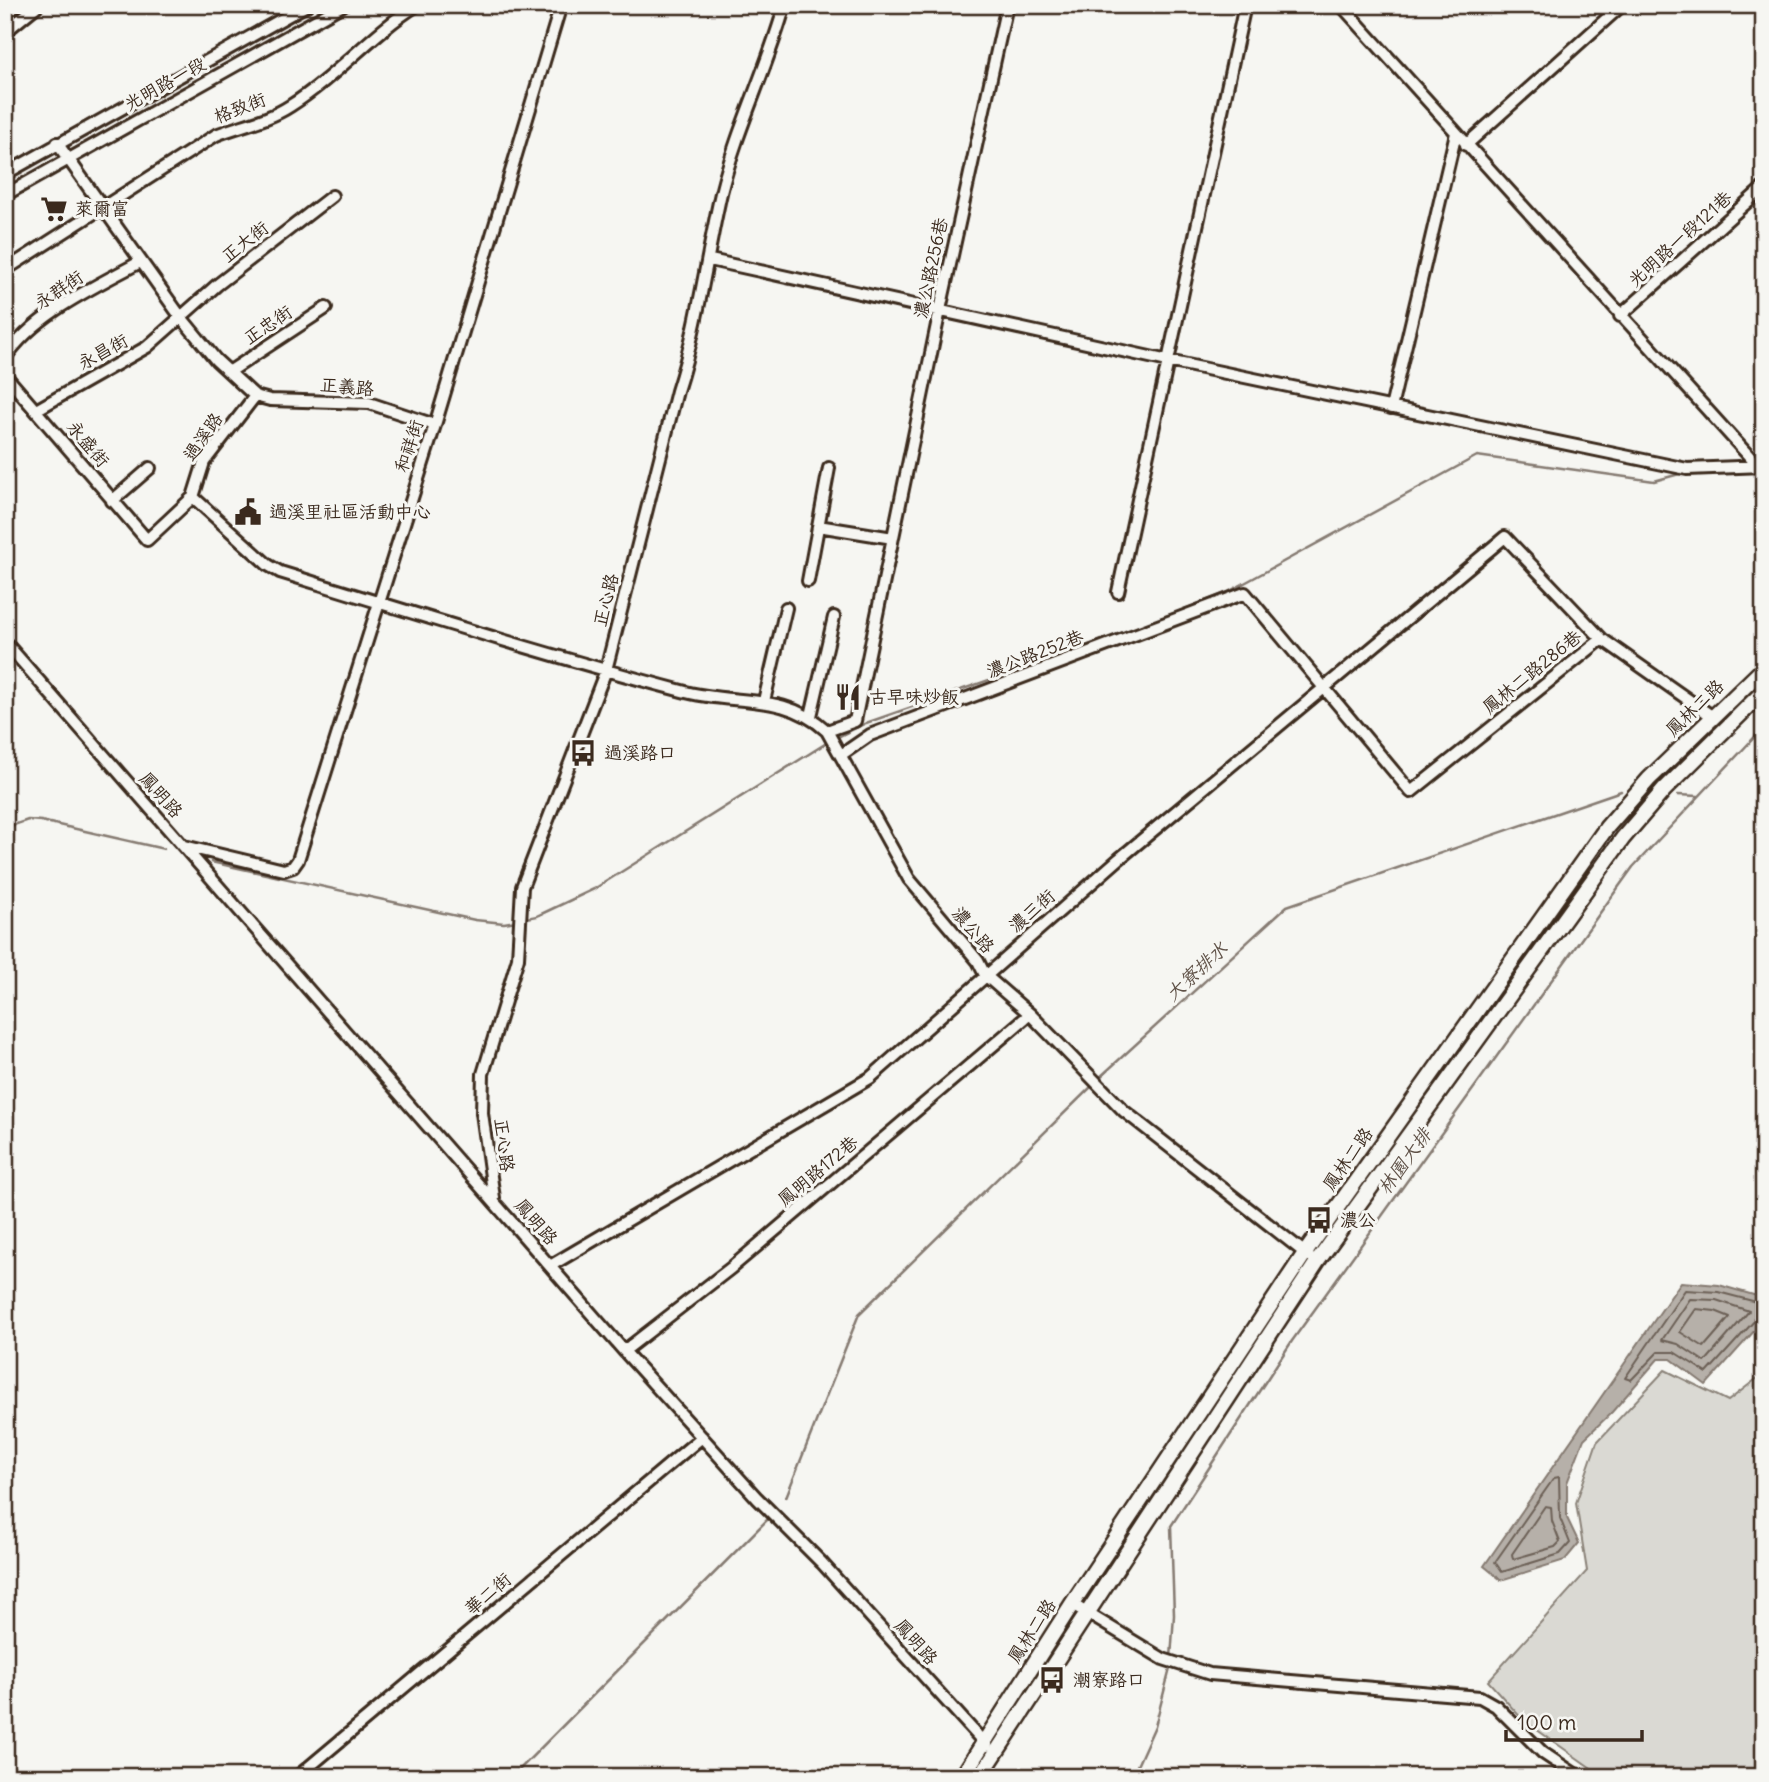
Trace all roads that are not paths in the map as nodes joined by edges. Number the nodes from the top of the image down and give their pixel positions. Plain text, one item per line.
1 (38, 5) edge
2 (307, 5) edge
3 (343, 5) edge
4 (416, 5) edge
5 (561, 5) edge
6 (785, 5) edge
7 (1007, 5) edge
8 (1245, 5) edge
9 (1341, 5) edge
10 (1622, 5) edge
11 (5, 32) edge
12 (1456, 133) junction
13 (57, 143) junction
14 (1466, 145) junction
15 (67, 159) junction
16 (5, 174) edge
17 (1764, 187) edge
18 (5, 195) edge
19 (332, 196) dead end
20 (102, 210) junction
21 (710, 260) junction
22 (140, 262) junction
23 (5, 270) edge
24 (326, 308) dead end
25 (940, 310) junction
26 (180, 316) junction
27 (1620, 316) junction
28 (5, 358) edge
29 (1168, 361) junction
30 (229, 372) junction
31 (5, 375) edge
32 (255, 396) junction
33 (1391, 408) junction
34 (36, 410) junction
35 (435, 425) junction
36 (1761, 466) edge
37 (150, 468) dead end
38 (828, 468) dead end
39 (193, 497) junction
40 (112, 501) junction
41 (818, 526) junction
42 (893, 538) junction
43 (808, 581) dead end
44 (1118, 592) dead end
45 (377, 602) junction
46 (786, 608) dead end
47 (834, 617) dead end
48 (1602, 639) junction
49 (5, 642) edge
50 (1764, 668) edge
51 (606, 670) junction
52 (1323, 687) junction
53 (1764, 691) edge
54 (764, 701) junction
55 (811, 716) junction
56 (1713, 717) junction
57 (831, 737) junction
58 (841, 755) junction
59 (184, 846) junction
60 (985, 975) junction
61 (1030, 1014) junction
62 (495, 1201) junction
63 (1311, 1258) junction
64 (550, 1266) junction
65 (624, 1351) junction
66 (702, 1437) junction
67 (1079, 1607) junction
68 (988, 1747) junction
69 (297, 1777) edge
70 (962, 1777) edge
71 (980, 1777) edge
72 (1579, 1777) edge

1 - 11 street
2 - 13 street, 光明路一段
3 - 15 street, 光明路一段
4 - 20 street, 格致街
5 - 35 street, 和祥街
6 - 21 street, 正心路
7 - 25 street, 濃公路256巷
8 - 29 street
9 - 12 street
10 - 14 street
12 - 14 street
12 - 33 street
13 - 15 street
13 - 16 street, 光明路一段
14 - 27 street
15 - 18 street, 光明路一段
15 - 20 street
17 - 27 street, 光明路一段121巷
19 - 26 street, 正大街
20 - 22 street
20 - 23 street, 格致街
21 - 25 street
21 - 51 street, 正心路
22 - 26 street
22 - 28 street, 永群街
24 - 30 street, 正忠街
25 - 29 street
25 - 42 street, 濃公路256巷
26 - 30 street
26 - 34 street, 永昌街
27 - 36 street
29 - 33 street
29 - 44 street
30 - 32 street
31 - 34 street
32 - 35 street, 正義路
32 - 39 street, 過溪路
33 - 36 street
34 - 40 street, 永盛街
35 - 45 street, 和祥街
37 - 40 street
38 - 41 street
39 - 40 street, 永盛街
39 - 45 street
41 - 42 street
41 - 43 street
42 - 57 street, 濃公路256巷
45 - 51 street
45 - 59 street, 和祥街
46 - 54 street
47 - 55 street
48 - 52 street, 濃三街
48 - 52 street, 鳳林二路286巷
48 - 56 street, 鳳林二路286巷
49 - 59 street, 鳳明路
50 - 56 main road, 鳳林二路
51 - 54 street, 濃公路
51 - 62 street, 正心路
52 - 58 street, 濃公路252巷
52 - 60 street, 濃三街
53 - 63 main road, 鳳林二路
54 - 55 street, 濃公路
55 - 57 street, 濃公路
56 - 63 main road, 鳳林二路
57 - 58 street, 濃公路
58 - 60 street, 濃公路
59 - 62 street, 鳳明路
60 - 61 street, 濃公路
60 - 64 street, 濃三街
61 - 63 street, 濃公路
61 - 65 street, 鳳明路172巷
62 - 64 street, 鳳明路
63 - 67 main road, 鳳林二路
64 - 65 street, 鳳明路
65 - 66 street, 鳳明路
66 - 68 street, 鳳明路
66 - 69 street, 華二街
67 - 68 main road, 鳳林二路
67 - 72 street
68 - 70 main road, 鳳林二路
68 - 71 main road, 鳳林二路

